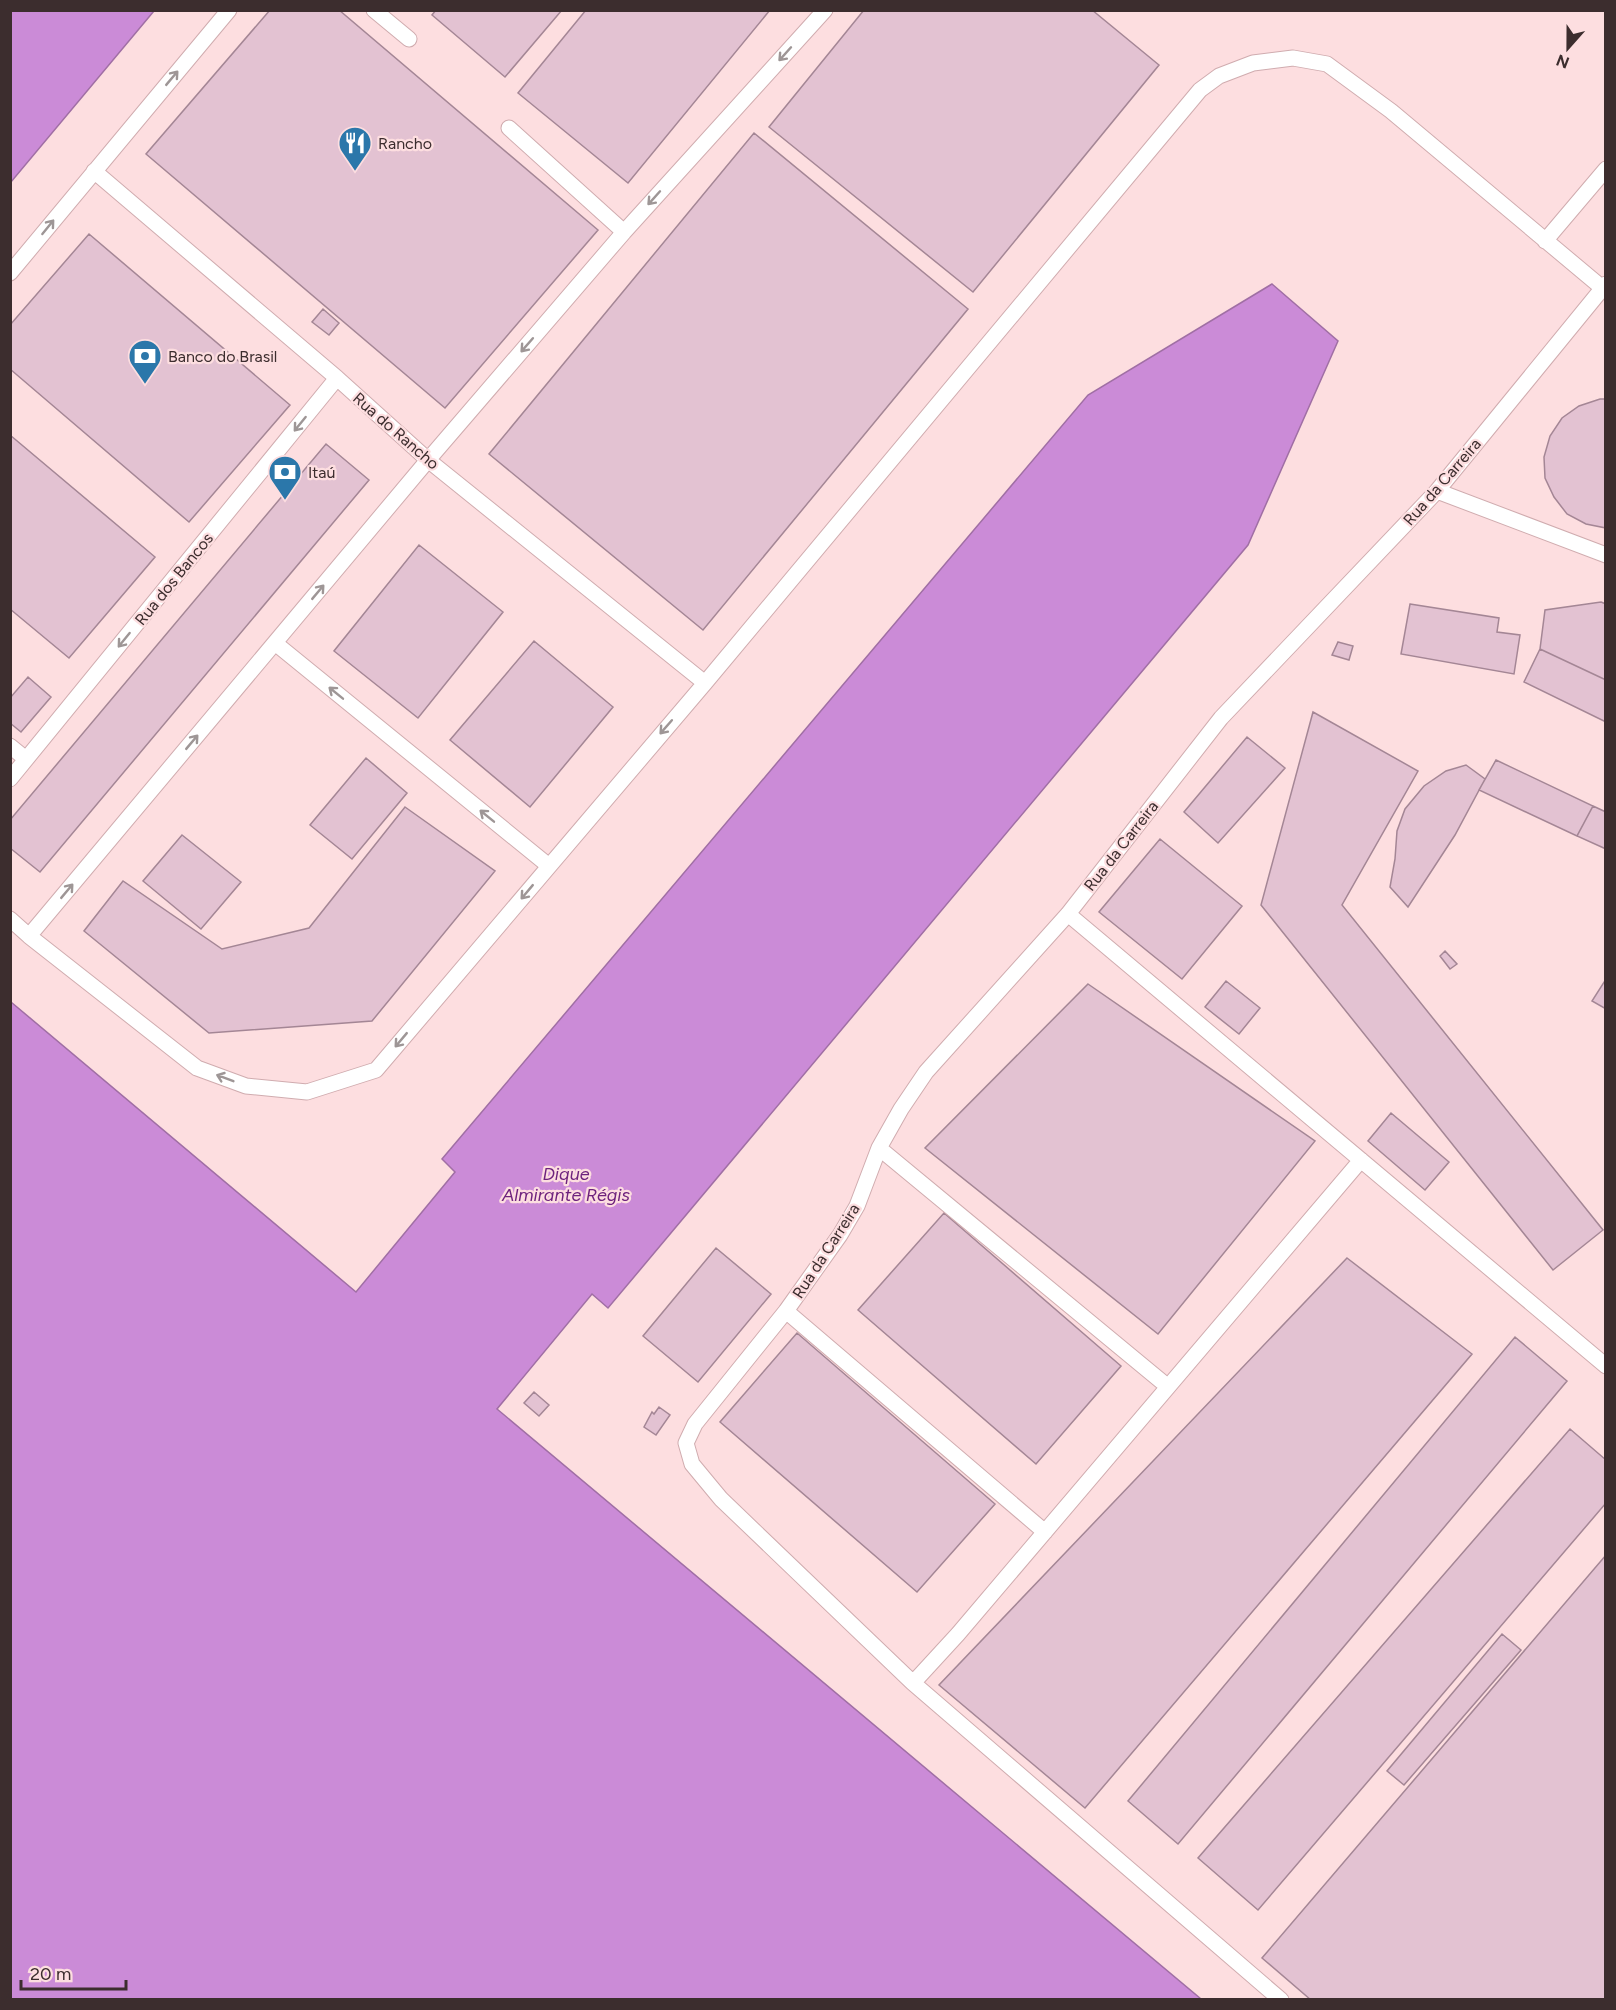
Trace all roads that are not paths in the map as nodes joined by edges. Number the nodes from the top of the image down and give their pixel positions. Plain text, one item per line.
1 (229, 10) edge
2 (374, 10) edge
3 (825, 10) edge
4 (409, 39) dead end
5 (509, 128) dead end
6 (1605, 169) edge
7 (94, 171) junction
8 (624, 232) junction
9 (1545, 241) junction
10 (10, 273) edge
11 (1604, 288) edge
12 (337, 378) junction
13 (428, 460) junction
14 (1437, 492) junction
15 (1605, 555) edge
16 (275, 643) junction
17 (705, 683) junction
18 (10, 746) edge
19 (26, 759) junction
20 (10, 779) edge
21 (549, 866) junction
22 (1068, 914) junction
23 (10, 919) edge
24 (29, 936) junction
25 (879, 1148) junction
26 (1361, 1160) junction
27 (786, 1311) junction
28 (1605, 1366) edge
29 (1167, 1386) junction
30 (1045, 1532) junction
31 (913, 1683) junction
32 (1281, 2000) edge

7 -> 1 lane
2 - 4 lane
3 -> 8 lane
5 - 8 lane
6 - 9 lane
10 -> 7 lane
7 - 12 lane, Rua do Rancho
8 -> 13 lane
9 - 11 lane
9 - 17 lane
11 - 14 lane, Rua da Carreira
12 - 13 lane, Rua do Rancho
12 -> 19 lane, Rua dos Bancos
16 -> 13 lane
13 - 17 lane, Rua do Rancho
14 - 15 lane
14 - 22 lane, Rua da Carreira
21 -> 16 lane
24 -> 16 lane
17 -> 21 lane
18 - 19 lane
19 - 20 lane, Rua dos Bancos
21 -> 24 lane
22 - 25 lane, Rua da Carreira
22 - 26 lane
23 - 24 lane
25 - 27 lane, Rua da Carreira
25 - 29 lane
26 - 28 lane
26 - 29 lane
27 - 30 lane
27 - 31 lane, Rua da Carreira
29 - 30 lane
30 - 31 lane
31 - 32 lane

